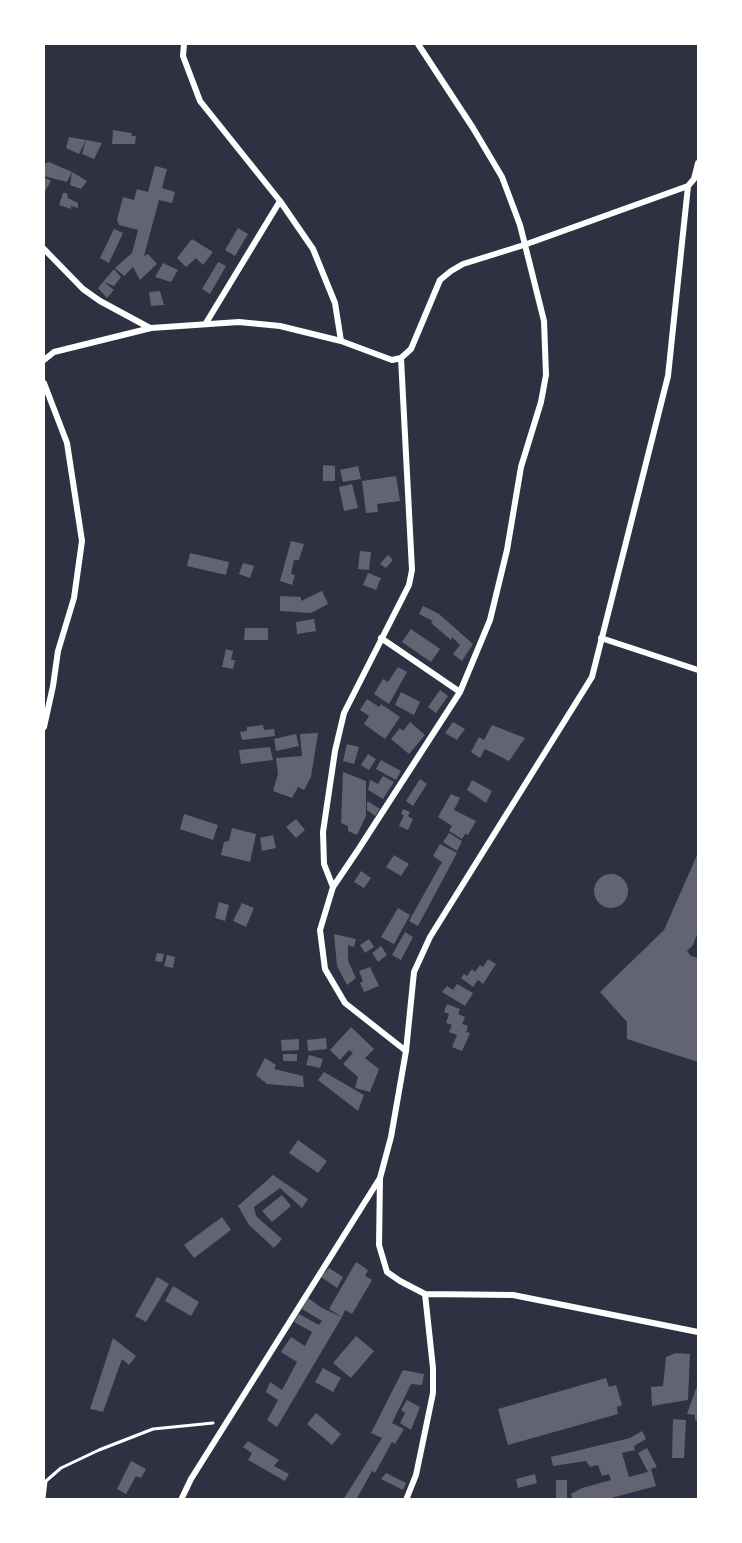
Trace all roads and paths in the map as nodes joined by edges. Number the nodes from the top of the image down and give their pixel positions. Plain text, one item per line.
1 (184, 44) edge
2 (418, 44) edge
3 (699, 163) edge
4 (688, 186) junction
5 (280, 201) junction
6 (524, 245) junction
7 (44, 249) edge
8 (206, 323) junction
9 (151, 328) junction
10 (341, 341) junction
11 (401, 358) junction
12 (44, 360) edge
13 (44, 383) edge
14 (381, 638) junction
15 (601, 638) junction
16 (699, 670) edge
17 (460, 692) junction
18 (44, 727) edge
19 (333, 886) junction
20 (406, 1050) junction
21 (380, 1178) junction
22 (424, 1294) junction
23 (699, 1332) edge
24 (226, 1422) junction
25 (45, 1482) edge
26 (44, 1498) edge
27 (181, 1500) edge
28 (406, 1500) edge

1 - 5 street
2 - 6 street
3 - 4 street
4 - 6 street
4 - 15 street
5 - 8 street
5 - 10 street
6 - 11 street
6 - 17 street
7 - 9 street
8 - 9 street
8 - 10 street
9 - 12 street
10 - 11 street
11 - 14 street
13 - 18 street
14 - 17 street
14 - 19 street
15 - 16 street
15 - 20 street
17 - 19 street
19 - 20 street
20 - 21 street
21 - 22 street
21 - 24 street
22 - 23 street
22 - 28 street
24 - 25 path
24 - 27 street
25 - 26 path

